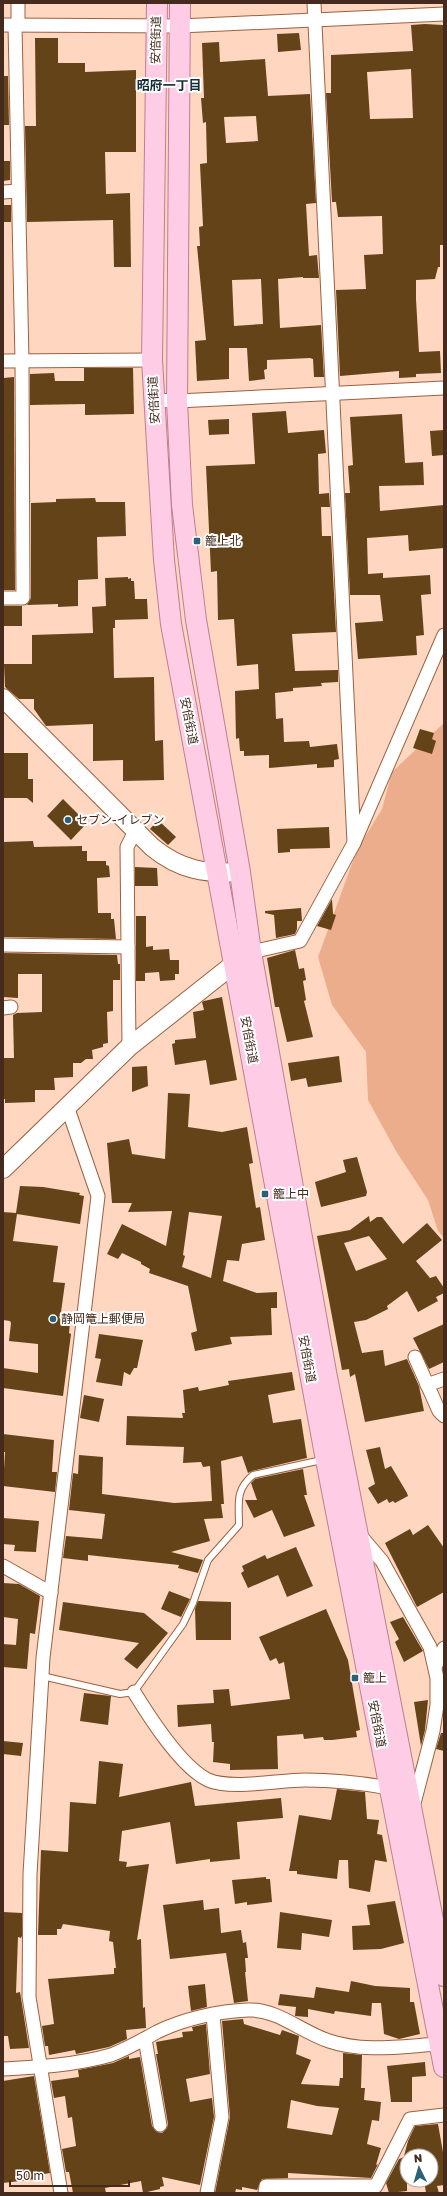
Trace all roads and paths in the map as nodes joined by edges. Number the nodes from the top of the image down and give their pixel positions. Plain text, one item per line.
1 (18, 3) edge
2 (157, 3) edge
3 (180, 3) edge
4 (314, 3) edge
5 (444, 14) edge
6 (315, 20) junction
7 (12, 25) edge
8 (156, 25) junction
9 (180, 26) junction
10 (18, 191) junction
11 (3, 192) edge
12 (152, 360) junction
13 (3, 361) edge
14 (22, 361) junction
15 (444, 388) edge
16 (332, 394) junction
17 (153, 400) junction
18 (177, 401) junction
19 (3, 598) edge
20 (444, 635) edge
21 (4, 699) edge
22 (135, 831) junction
23 (354, 843) junction
24 (240, 872) junction
25 (218, 873) junction
26 (3, 945) edge
27 (128, 946) junction
28 (251, 952) junction
29 (234, 963) junction
30 (129, 1047) junction
31 (67, 1106) junction
32 (3, 1169) edge
33 (415, 1357) dead end
34 (444, 1379) edge
35 (427, 1384) junction
36 (443, 1415) edge
37 (326, 1460) junction
38 (357, 1532) junction
39 (3, 1566) edge
40 (51, 1593) junction
41 (444, 1648) edge
42 (435, 1667) junction
43 (42, 1676) junction
44 (134, 1692) junction
45 (390, 1788) junction
46 (412, 1810) junction
47 (443, 1966) edge
48 (213, 2015) junction
49 (145, 2039) junction
50 (440, 2044) junction
51 (444, 2066) edge
52 (41, 2067) junction
53 (3, 2069) edge
54 (444, 2115) edge
55 (160, 2125) dead end
56 (61, 2193) edge
57 (207, 2193) edge
58 (265, 2193) edge

1 - 7 street
2 - 8 main road, 安倍街道
3 - 9 main road, 安倍街道
4 - 6 street
5 - 6 street
6 - 9 street
6 - 16 street
7 - 8 street
7 - 10 street
8 - 9 street
8 - 12 main road, 安倍街道
9 - 18 main road, 安倍街道
10 - 11 street
10 - 14 street
12 - 14 street
12 - 17 main road, 安倍街道
13 - 14 street
14 - 19 street
15 - 16 street
16 - 18 street
16 - 23 street
17 - 18 street
17 - 25 main road, 安倍街道
18 - 24 main road, 安倍街道
20 - 23 street
21 - 22 street
22 - 25 street
22 - 27 street
23 - 28 street
24 - 25 street
24 - 28 main road, 安倍街道
25 - 29 main road, 安倍街道
26 - 27 street
27 - 30 street
28 - 38 main road, 安倍街道
29 - 30 street
29 - 37 main road, 安倍街道
30 - 31 street
31 - 32 street
31 - 40 street
33 - 35 street
34 - 35 street
35 - 36 street
37 - 44 lane
37 - 45 main road, 安倍街道
38 - 42 street
38 - 46 main road, 安倍街道
39 - 40 street
40 - 43 street
41 - 42 street
42 - 46 street
43 - 44 lane
43 - 52 street
44 - 45 street
45 - 50 main road, 安倍街道
46 - 47 main road, 安倍街道
48 - 49 street
48 - 50 street
48 - 57 street
49 - 52 street
49 - 55 street
50 - 51 main road, 安倍街道
52 - 53 street
52 - 56 street
54 - 58 street

